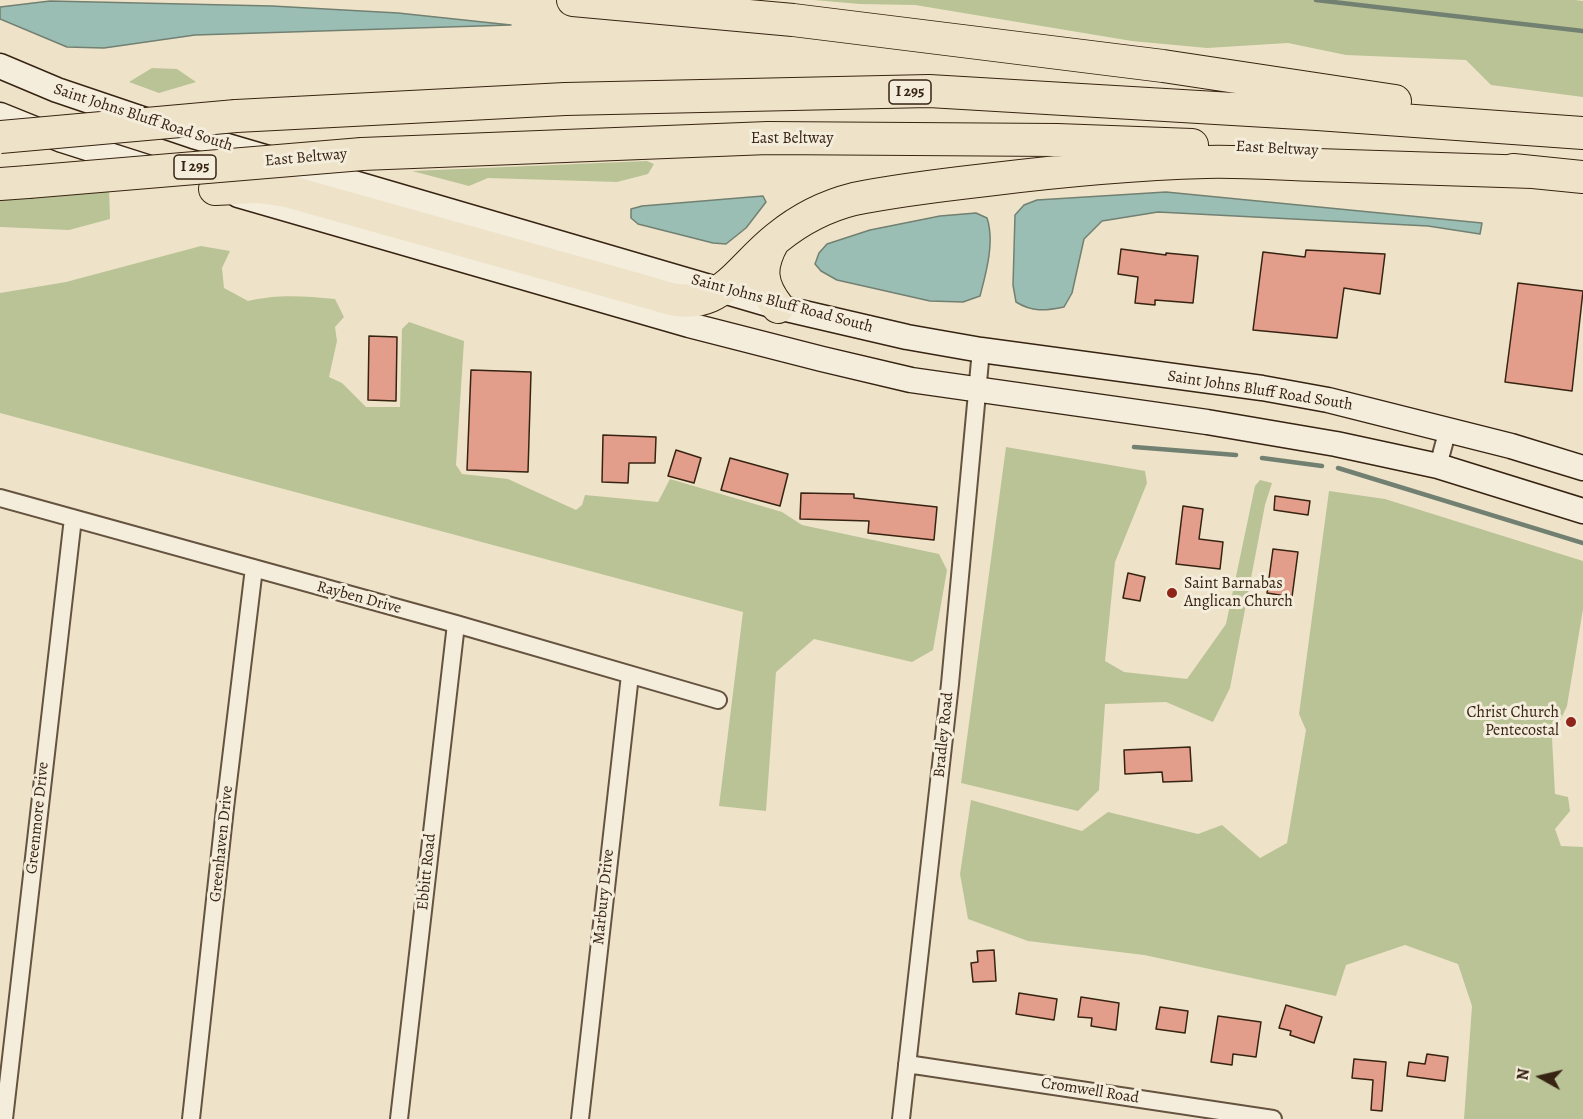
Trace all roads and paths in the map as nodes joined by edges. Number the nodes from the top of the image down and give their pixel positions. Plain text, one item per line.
1 (573, 0) edge
2 (0, 66) edge
3 (0, 115) edge
4 (1583, 128) edge
5 (1583, 133) edge
6 (0, 137) edge
7 (1533, 172) junction
8 (1583, 177) edge
9 (14, 183) edge
10 (215, 189) junction
11 (775, 239) junction
12 (721, 289) junction
13 (778, 307) junction
14 (981, 350) junction
15 (976, 390) junction
16 (1448, 429) junction
17 (1438, 466) junction
18 (1583, 468) edge
19 (0, 498) edge
20 (1583, 511) edge
21 (73, 518) junction
22 (254, 568) junction
23 (456, 624) junction
24 (630, 675) junction
25 (718, 700) dead end
26 (907, 1064) junction
27 (4, 1119) edge
28 (192, 1119) edge
29 (399, 1119) edge
30 (580, 1119) edge
31 (901, 1119) edge
32 (1273, 1119) edge

1 - 4 highway
2 - 12 main road, Saint Johns Bluff Road South
3 - 10 main road
5 - 6 highway, I 295, bridge
7 - 8 highway, East Beltway / I 295
7 - 9 highway, East Beltway / I 295, bridge
7 - 11 highway
10 - 12 highway
10 - 15 main road
11 - 12 highway
11 - 13 highway
12 - 13 main road, Saint Johns Bluff Road South
13 - 14 main road, Saint Johns Bluff Road South
14 - 15 street, Bradley Road
14 - 16 main road, Saint Johns Bluff Road South
15 - 17 main road
15 - 26 street, Bradley Road
16 - 17 street
16 - 18 main road, Saint Johns Bluff Road South
17 - 20 main road
19 - 21 street, Rayben Drive
21 - 22 street, Rayben Drive
21 - 27 street, Greenmore Drive
22 - 23 street, Rayben Drive
22 - 28 street, Greenhaven Drive
23 - 24 street, Rayben Drive
23 - 29 street, Ebbitt Road
24 - 25 street, Rayben Drive
24 - 30 street, Marbury Drive
26 - 31 street, Bradley Road
26 - 32 street, Cromwell Road

